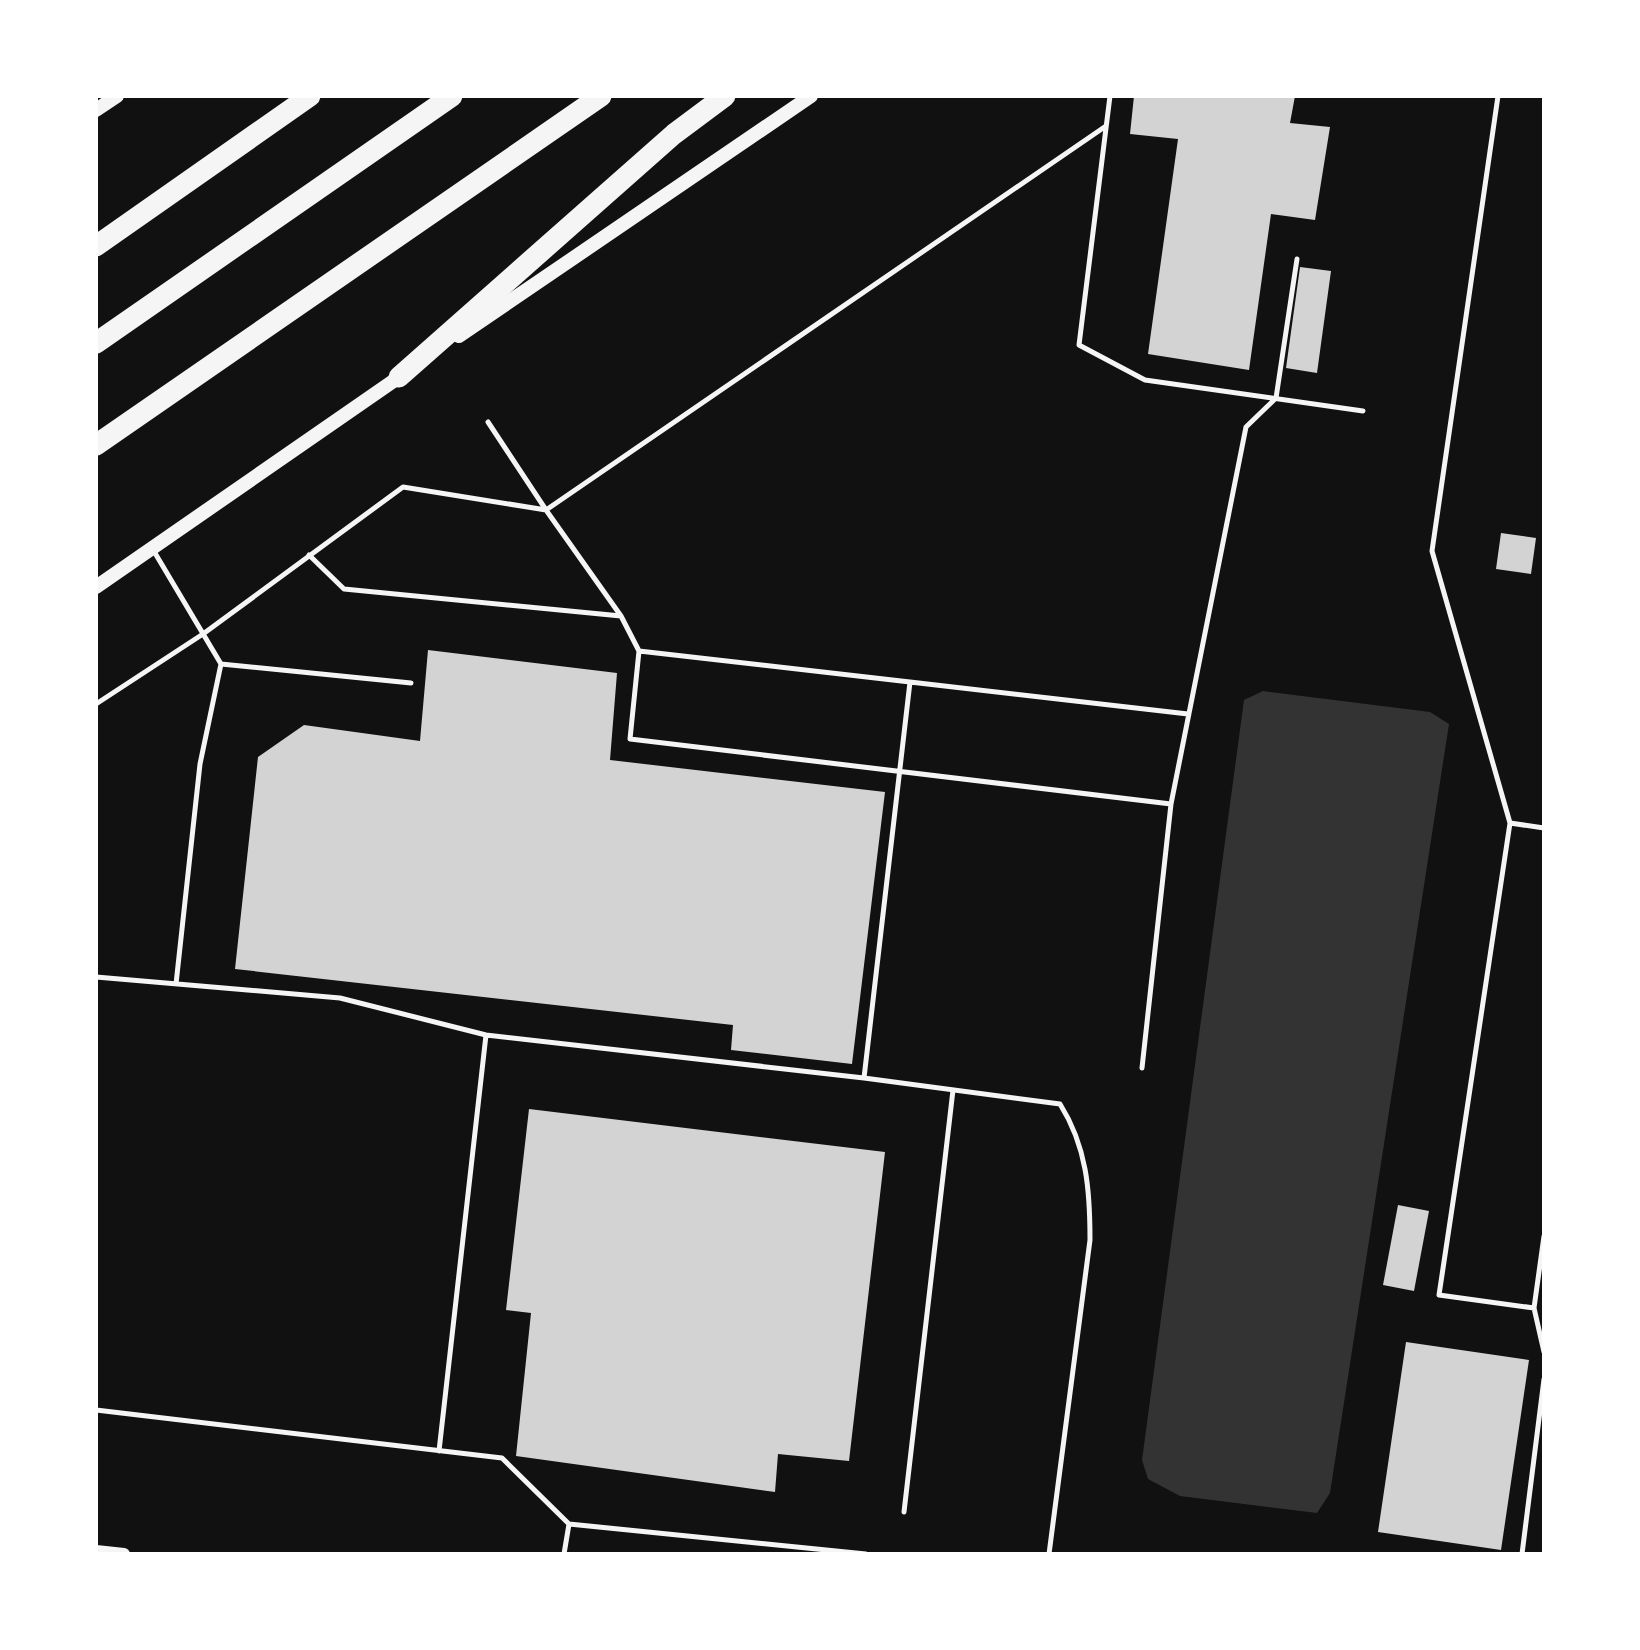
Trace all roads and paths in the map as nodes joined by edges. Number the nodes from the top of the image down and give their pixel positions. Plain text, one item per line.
1 (117, 96) edge
2 (310, 96) edge
3 (452, 96) edge
4 (601, 96) edge
5 (725, 96) edge
6 (810, 96) edge
7 (1110, 96) edge
8 (1498, 96) edge
9 (96, 110) edge
10 (1106, 127) junction
11 (96, 246) edge
12 (1297, 259) dead end
13 (96, 343) edge
14 (399, 377) junction
15 (1276, 398) junction
16 (1363, 411) dead end
17 (488, 422) dead end
18 (96, 444) edge
19 (546, 510) junction
20 (152, 548) junction
21 (309, 555) junction
22 (96, 587) edge
23 (621, 617) junction
24 (203, 634) junction
25 (639, 651) junction
26 (221, 664) junction
27 (910, 682) junction
28 (411, 683) dead end
29 (96, 704) edge
30 (1188, 714) junction
31 (900, 772) junction
32 (1171, 804) junction
33 (1510, 823) junction
34 (1544, 828) edge
35 (96, 977) edge
36 (176, 984) junction
37 (486, 1035) junction
38 (1143, 1068) dead end
39 (864, 1077) junction
40 (953, 1090) junction
41 (1544, 1236) edge
42 (1534, 1308) junction
43 (1544, 1352) edge
44 (1544, 1379) edge
45 (96, 1410) edge
46 (439, 1451) junction
47 (904, 1512) dead end
48 (569, 1524) junction
49 (96, 1550) edge
50 (832, 1552) edge
51 (124, 1554) edge
52 (564, 1554) edge
53 (866, 1554) edge
54 (1049, 1554) edge
55 (1522, 1554) edge

1 - 9 main road
2 - 11 highway
3 - 13 highway
4 - 18 highway
5 - 14 highway
6 - 14 main road
7 - 10 lane
8 - 33 lane
10 - 15 lane
10 - 19 lane
12 - 15 lane
14 - 20 main road
15 - 16 lane
15 - 30 lane
17 - 19 lane
19 - 21 lane
19 - 23 lane
20 - 22 main road
20 - 24 lane
21 - 23 lane
21 - 24 lane
23 - 25 lane
24 - 26 lane
24 - 29 lane
25 - 27 lane
25 - 31 lane
26 - 28 lane
26 - 36 lane
27 - 30 lane
27 - 31 lane
30 - 32 lane
31 - 32 lane
31 - 39 lane
32 - 38 lane
33 - 34 lane
33 - 42 lane
35 - 36 lane
36 - 37 lane
37 - 39 lane
37 - 46 lane
39 - 40 lane
40 - 47 lane
40 - 54 lane
41 - 42 lane
42 - 43 lane
44 - 55 lane
45 - 46 lane
46 - 48 lane
48 - 50 lane
48 - 52 lane
49 - 51 street
50 - 53 lane

